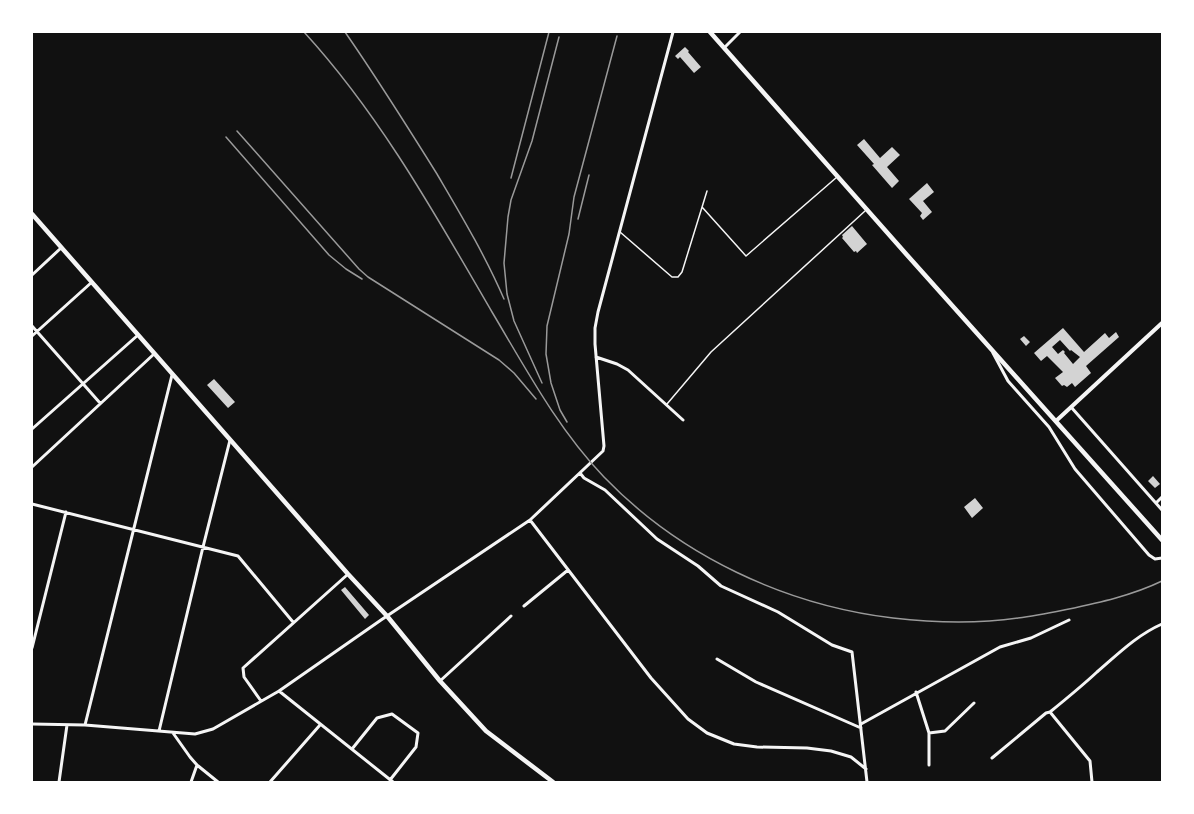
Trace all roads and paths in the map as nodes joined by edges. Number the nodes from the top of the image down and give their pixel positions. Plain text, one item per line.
1 (673, 32) edge
2 (710, 32) edge
3 (740, 32) edge
4 (724, 48) junction
5 (837, 176) junction
6 (707, 191) dead end
7 (702, 207) junction
8 (867, 209) junction
9 (32, 214) edge
10 (620, 231) junction
11 (61, 248) junction
12 (32, 275) edge
13 (92, 282) junction
14 (1162, 322) edge
15 (32, 326) edge
16 (36, 331) junction
17 (138, 334) junction
18 (32, 336) edge
19 (989, 346) junction
20 (154, 354) junction
21 (597, 357) junction
22 (172, 374) junction
23 (82, 384) junction
24 (100, 403) junction
25 (667, 405) junction
26 (1071, 407) junction
27 (683, 420) dead end
28 (1056, 421) junction
29 (1049, 427) junction
30 (32, 429) edge
31 (230, 440) junction
32 (32, 466) edge
33 (580, 473) junction
34 (1162, 497) edge
35 (1156, 502) junction
36 (32, 504) edge
37 (1162, 510) edge
38 (66, 512) junction
39 (530, 520) junction
40 (133, 529) junction
41 (1162, 540) edge
42 (203, 547) junction
43 (1162, 558) edge
44 (568, 570) junction
45 (348, 574) junction
46 (524, 606) dead end
47 (387, 616) junction
48 (511, 616) dead end
49 (1070, 620) dead end
50 (293, 622) junction
51 (1162, 624) edge
52 (32, 648) edge
53 (717, 659) dead end
54 (440, 681) junction
55 (279, 692) junction
56 (916, 692) junction
57 (261, 701) junction
58 (974, 704) dead end
59 (1050, 712) junction
60 (32, 724) edge
61 (67, 725) junction
62 (85, 725) junction
63 (320, 725) junction
64 (861, 726) junction
65 (159, 731) junction
66 (173, 733) junction
67 (928, 734) junction
68 (352, 749) junction
69 (992, 758) dead end
70 (197, 765) junction
71 (929, 765) dead end
72 (866, 770) junction
73 (392, 782) edge
74 (59, 783) edge
75 (191, 783) edge
76 (218, 783) edge
77 (270, 783) edge
78 (553, 783) edge
79 (867, 783) edge
80 (1092, 783) edge

1 - 10 street
2 - 4 main road
3 - 4 street
4 - 5 main road
5 - 7 lane
5 - 8 main road
6 - 7 lane
7 - 10 lane
8 - 19 main road
8 - 25 lane
9 - 11 main road
10 - 21 street
11 - 12 street
11 - 13 main road
13 - 16 street
13 - 17 main road
14 - 26 street
15 - 16 street
16 - 18 street
16 - 23 street
17 - 20 main road
17 - 23 street
19 - 28 main road
19 - 29 street
20 - 22 main road
20 - 24 street
21 - 25 street
21 - 33 street
22 - 31 main road
22 - 40 street
23 - 24 street
23 - 30 street
24 - 32 street
25 - 27 street
26 - 28 street
26 - 35 street
28 - 29 street
28 - 41 main road
29 - 43 street
31 - 42 street
31 - 45 main road
33 - 39 street
33 - 64 street
34 - 35 street
35 - 37 street
36 - 38 street
38 - 40 street
38 - 52 street
39 - 44 street
39 - 47 street
40 - 42 street
40 - 62 street
42 - 50 street
42 - 65 street
44 - 46 street
44 - 72 street
45 - 47 main road
45 - 50 street
47 - 54 main road
47 - 55 street
48 - 54 street
49 - 56 street
50 - 57 street
51 - 59 street
53 - 64 street
54 - 78 main road
55 - 57 street
55 - 63 street
56 - 64 street
56 - 67 street
57 - 66 street
58 - 67 street
59 - 69 street
59 - 80 street
60 - 61 street
61 - 62 street
61 - 74 street
62 - 65 street
63 - 68 street
63 - 77 street
64 - 72 street
65 - 66 street
66 - 70 street
67 - 71 street
68 - 73 street
68 - 73 street
70 - 75 street
70 - 76 street
72 - 79 street

